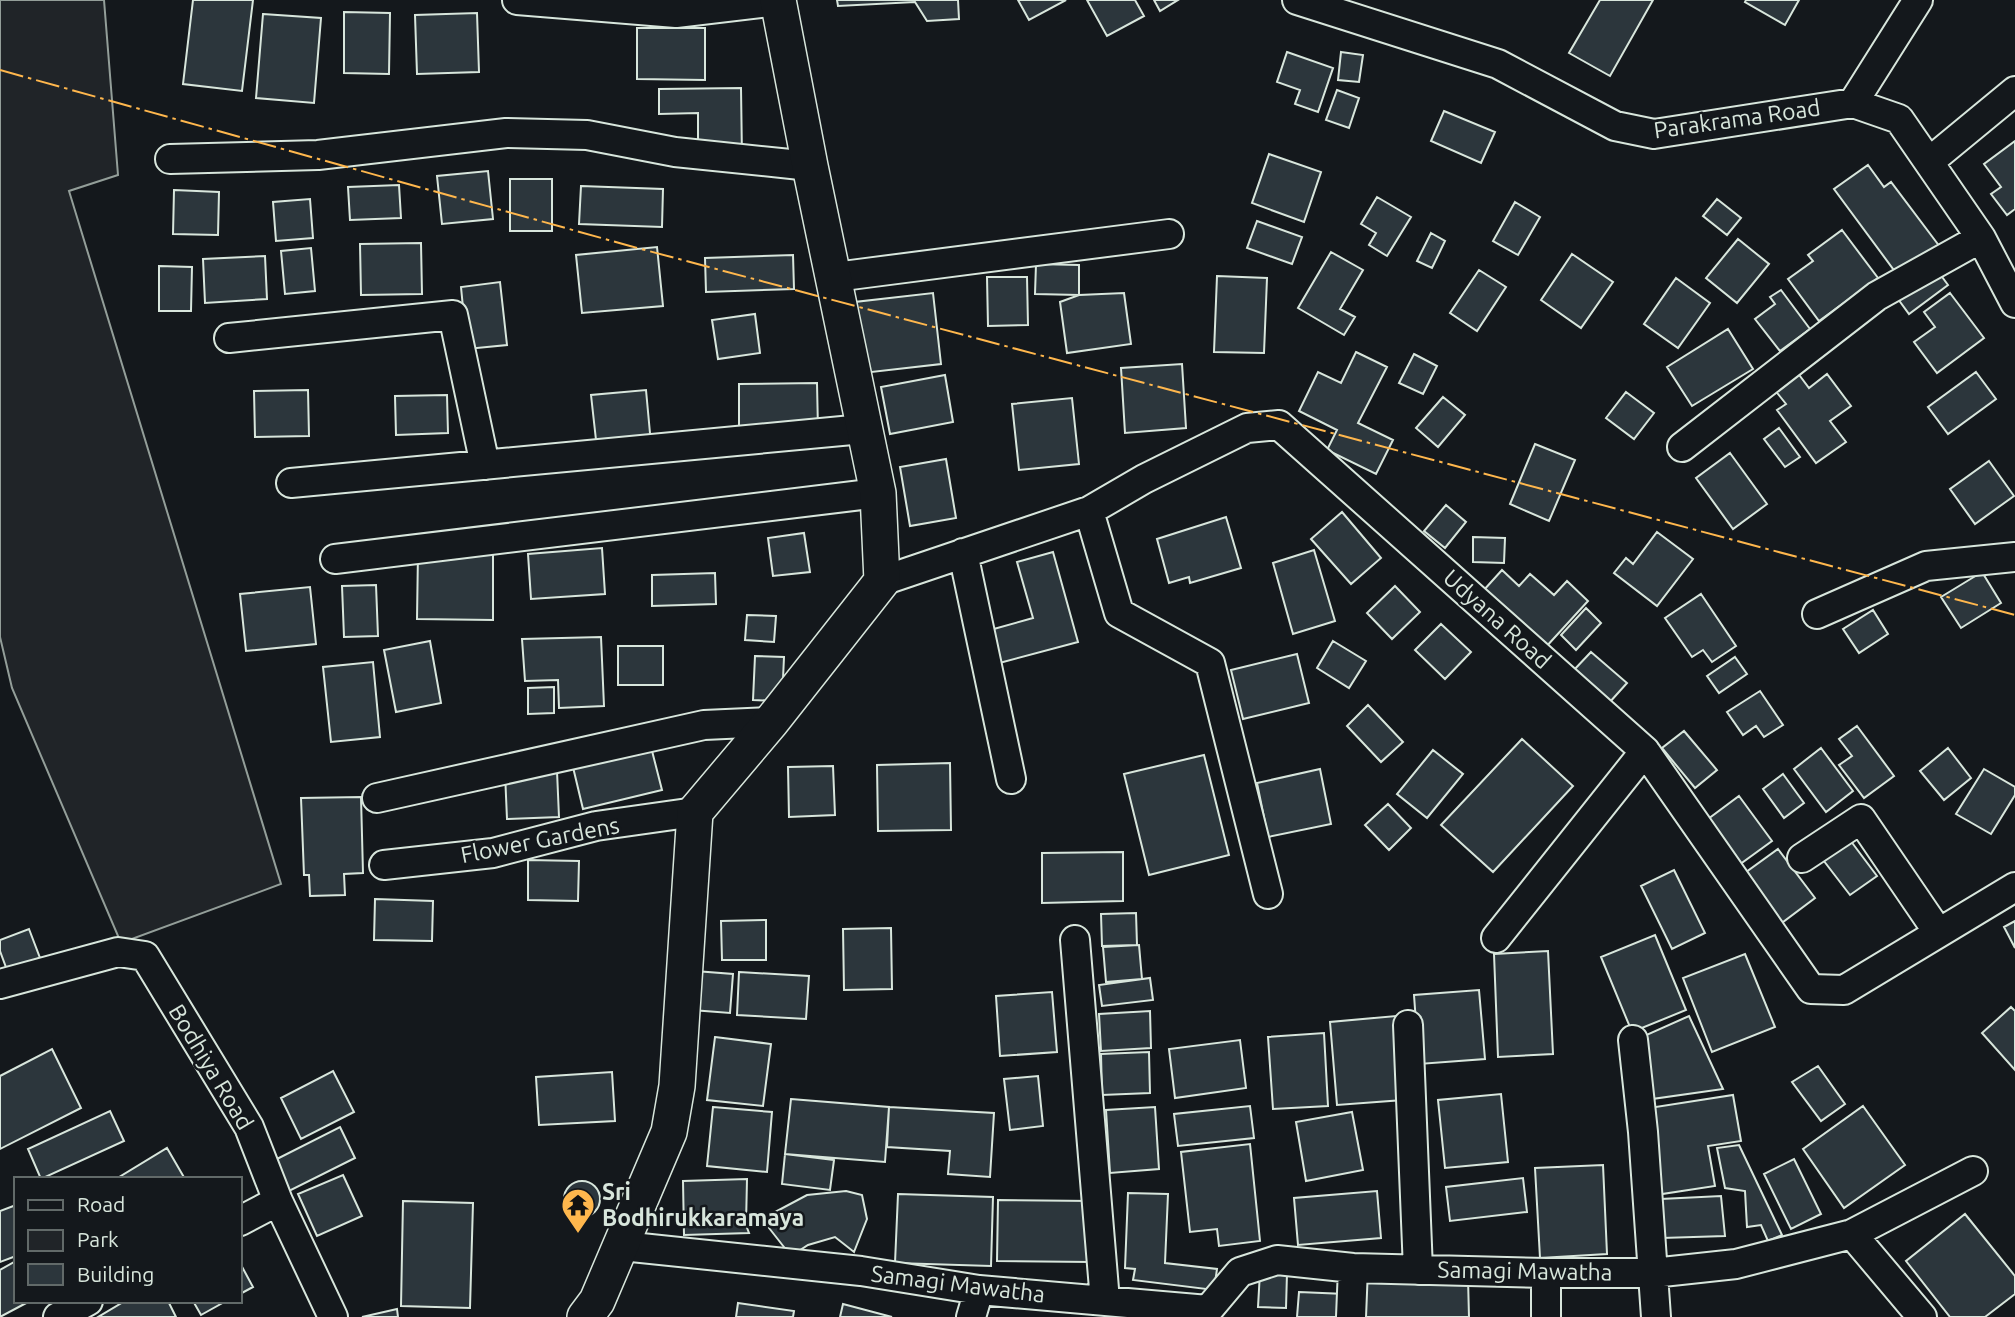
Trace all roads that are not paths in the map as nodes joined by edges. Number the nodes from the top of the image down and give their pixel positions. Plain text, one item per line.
1 (517, 0) edge
2 (1297, 0) edge
3 (1918, 0) edge
4 (778, 1) edge
5 (2015, 91) edge
6 (1853, 103) junction
7 (170, 159) dead end
8 (1929, 162) junction
9 (810, 166) junction
10 (1169, 234) dead end
11 (1981, 238) junction
12 (835, 277) junction
13 (2013, 292) edge
14 (229, 338) dead end
15 (863, 429) junction
16 (1682, 447) dead end
17 (485, 465) junction
18 (291, 483) dead end
19 (878, 493) junction
20 (1089, 511) junction
21 (963, 553) junction
22 (2015, 557) edge
23 (335, 559) dead end
24 (882, 581) junction
25 (1817, 614) dead end
26 (771, 722) junction
27 (1645, 751) junction
28 (1011, 779) dead end
29 (377, 798) dead end
30 (695, 813) junction
31 (1801, 858) dead end
32 (384, 865) dead end
33 (2015, 887) edge
34 (1268, 894) dead end
35 (1938, 932) junction
36 (1496, 938) dead end
37 (1074, 940) dead end
38 (0, 984) edge
39 (1408, 1026) dead end
40 (1633, 1040) dead end
41 (1973, 1171) dead end
42 (278, 1201) junction
43 (242, 1220) edge
44 (1852, 1234) junction
45 (622, 1246) junction
46 (1353, 1268) junction
47 (1418, 1270) junction
48 (1546, 1273) junction
49 (1653, 1273) junction
50 (979, 1290) junction
51 (1105, 1301) junction
52 (84, 1303) edge
53 (58, 1317) edge
54 (333, 1317) edge
55 (585, 1317) edge
56 (971, 1317) edge
57 (1352, 1317) edge
58 (1546, 1317) edge
59 (1656, 1317) edge
60 (1922, 1317) edge

1 - 4 street
2 - 6 street, Parakrama Road
3 - 6 street
4 - 9 street
5 - 8 street
6 - 8 street, Parakrama Road
7 - 9 street
8 - 11 street, Parakrama Road
9 - 12 street
10 - 12 street
11 - 13 street, Parakrama Road
11 - 16 street
12 - 15 street
14 - 17 street
15 - 17 street
15 - 19 street
17 - 18 street
19 - 23 street
19 - 24 street
20 - 21 street, Udyana Road
20 - 27 street, Udyana Road
20 - 34 street
21 - 24 street, Udyana Road
21 - 28 street
22 - 25 street
24 - 26 street
26 - 29 street
26 - 30 street
27 - 35 street, Udyana Road
27 - 36 street
30 - 32 street, Flower Gardens
30 - 45 street
31 - 35 street
33 - 35 street, Udyana Road
37 - 51 street
38 - 42 street, Bodhiya Road
39 - 47 street
40 - 49 street
41 - 44 street, Samagi Mawatha
42 - 43 street
42 - 54 street, Bodhiya Road
44 - 49 street, Samagi Mawatha
44 - 60 street
45 - 50 street, Samagi Mawatha
45 - 55 street
46 - 47 street, Samagi Mawatha
46 - 51 street, Samagi Mawatha
46 - 57 street
47 - 48 street, Samagi Mawatha
48 - 49 street, Samagi Mawatha
48 - 58 street
49 - 59 street
50 - 51 street, Samagi Mawatha
50 - 56 street
52 - 53 street

